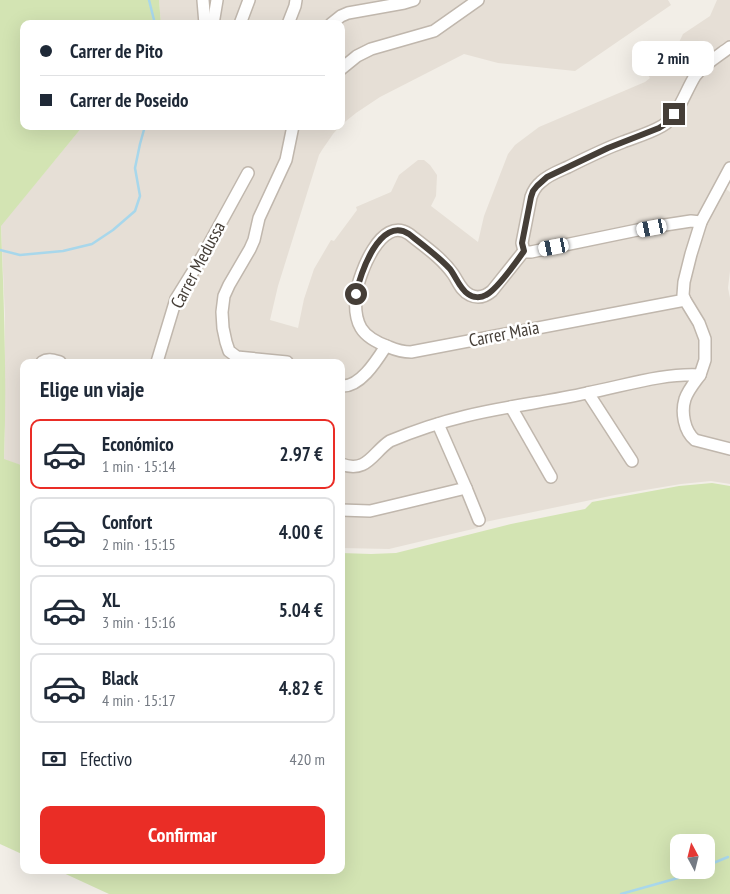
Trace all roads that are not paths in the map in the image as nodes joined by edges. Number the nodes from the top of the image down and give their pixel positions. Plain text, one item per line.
1 (202, 0) edge
2 (217, 0) edge
3 (249, 0) edge
4 (296, 0) edge
5 (414, 0) edge
6 (478, 0) edge
7 (204, 20) edge
8 (214, 20) edge
9 (242, 20) edge
10 (290, 20) edge
11 (336, 20) edge
12 (730, 47) edge
13 (345, 66) edge
14 (293, 130) edge
15 (730, 168) edge
16 (248, 173) dead end
17 (701, 222) junction
18 (524, 251) junction
19 (684, 300) junction
20 (386, 346) junction
21 (159, 359) edge
22 (257, 359) edge
23 (700, 375) junction
24 (345, 386) edge
25 (588, 393) junction
26 (511, 407) junction
27 (438, 424) junction
28 (730, 449) edge
29 (632, 460) dead end
30 (345, 465) edge
31 (551, 477) dead end
32 (466, 488) junction
33 (345, 510) edge
34 (479, 520) dead end

1 - 7 street
2 - 8 street
3 - 9 street
4 - 10 street
5 - 11 street
6 - 13 street
12 - 18 street
14 - 22 street
15 - 17 street
16 - 21 street, Carrer Medussa
17 - 18 street
17 - 19 street
18 - 20 street, Carrer Maia
19 - 20 street, Carrer Maia
19 - 23 street
20 - 24 street
23 - 25 street
23 - 28 street
25 - 26 street
25 - 29 street
26 - 27 street
26 - 31 street
27 - 30 street
27 - 32 street
32 - 33 street
32 - 34 street

